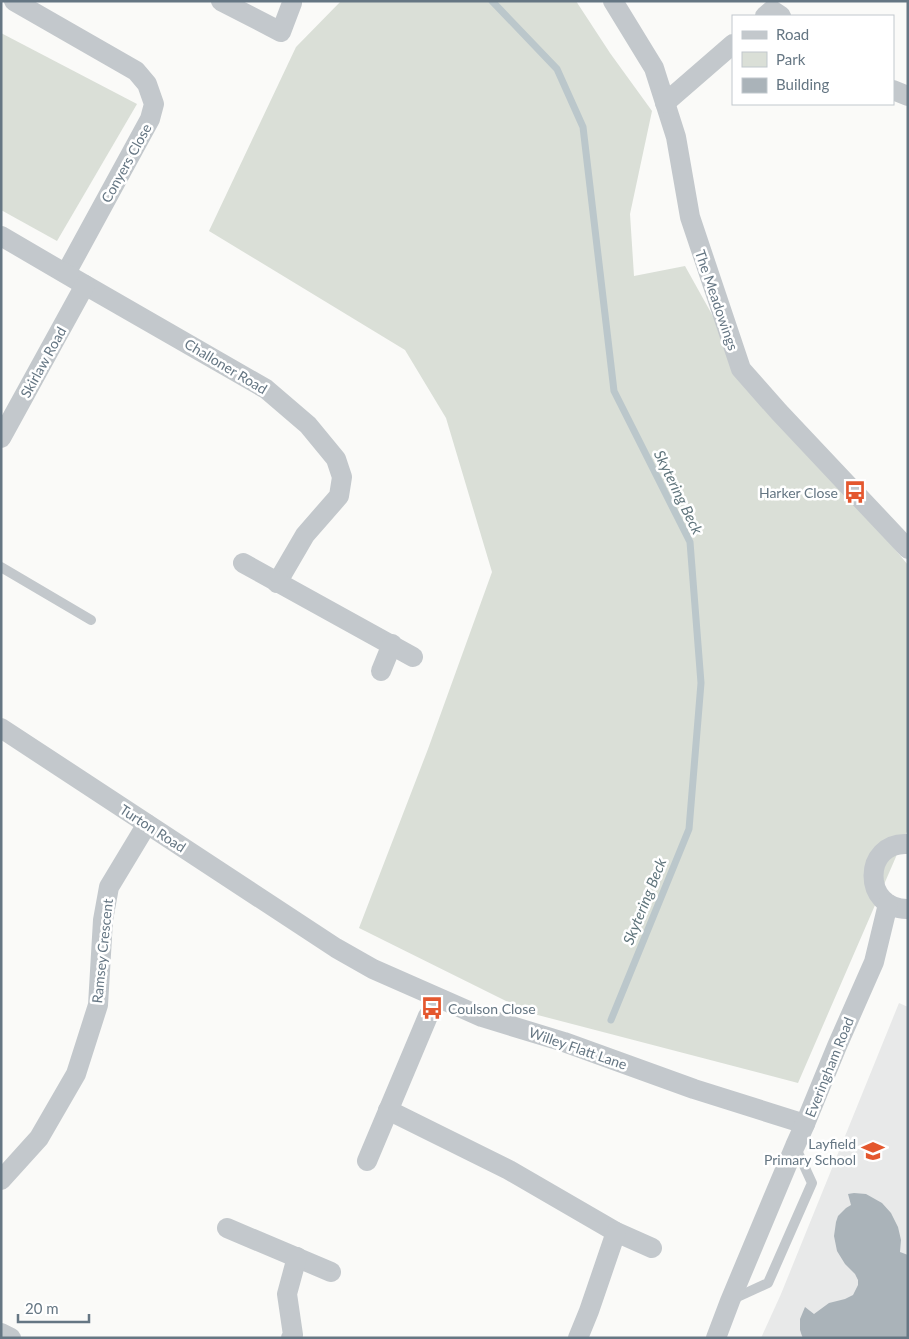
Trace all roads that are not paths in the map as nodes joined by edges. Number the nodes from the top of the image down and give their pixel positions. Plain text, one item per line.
1 (14, 1) edge
2 (220, 1) edge
3 (613, 1) edge
4 (292, 3) dead end
5 (766, 15) edge
6 (780, 15) edge
7 (732, 45) edge
8 (894, 90) edge
9 (908, 96) edge
10 (664, 103) junction
11 (1, 236) edge
12 (66, 273) junction
13 (86, 285) junction
14 (1, 438) edge
15 (908, 549) edge
16 (243, 563) dead end
17 (1, 567) edge
18 (277, 583) junction
19 (91, 620) dead end
20 (392, 644) junction
21 (413, 657) dead end
22 (381, 671) dead end
23 (1, 728) edge
24 (147, 824) junction
25 (908, 844) edge
26 (888, 904) junction
27 (908, 910) edge
28 (305, 928) joint
29 (428, 1016) dead end
30 (388, 1110) junction
31 (805, 1124) junction
32 (795, 1146) junction
33 (367, 1161) dead end
34 (1, 1180) edge
35 (227, 1228) dead end
36 (616, 1232) junction
37 (652, 1248) dead end
38 (297, 1257) junction
39 (331, 1272) dead end
40 (730, 1301) junction
41 (1, 1333) edge
42 (11, 1338) edge
43 (292, 1338) edge
44 (578, 1338) edge
45 (716, 1338) edge

1 - 12 street, Conyers Close
2 - 4 street
3 - 10 street, The Meadowings
5 - 6 street
7 - 10 street
8 - 9 street
10 - 15 street, The Meadowings
11 - 12 street, Challoner Road
12 - 13 street, Challoner Road
13 - 14 street, Skirlaw Road
13 - 18 street, Challoner Road
16 - 18 street
17 - 19 lane
18 - 20 street
20 - 21 street
20 - 22 street
23 - 24 street, Turton Road
24 - 28 street, Turton Road
24 - 34 street, Ramsey Crescent
25 - 26 street
26 - 27 street
26 - 31 street, Everingham Road
28 - 31 street, Willey Flatt Lane
29 - 30 street
30 - 33 street
30 - 36 street
31 - 32 street, Everingham Road
32 - 40 street, Everingham Road
32 - 40 lane
35 - 38 street
36 - 37 street
36 - 44 street
38 - 39 street
38 - 43 street
40 - 45 street, Everingham Road
41 - 42 street

